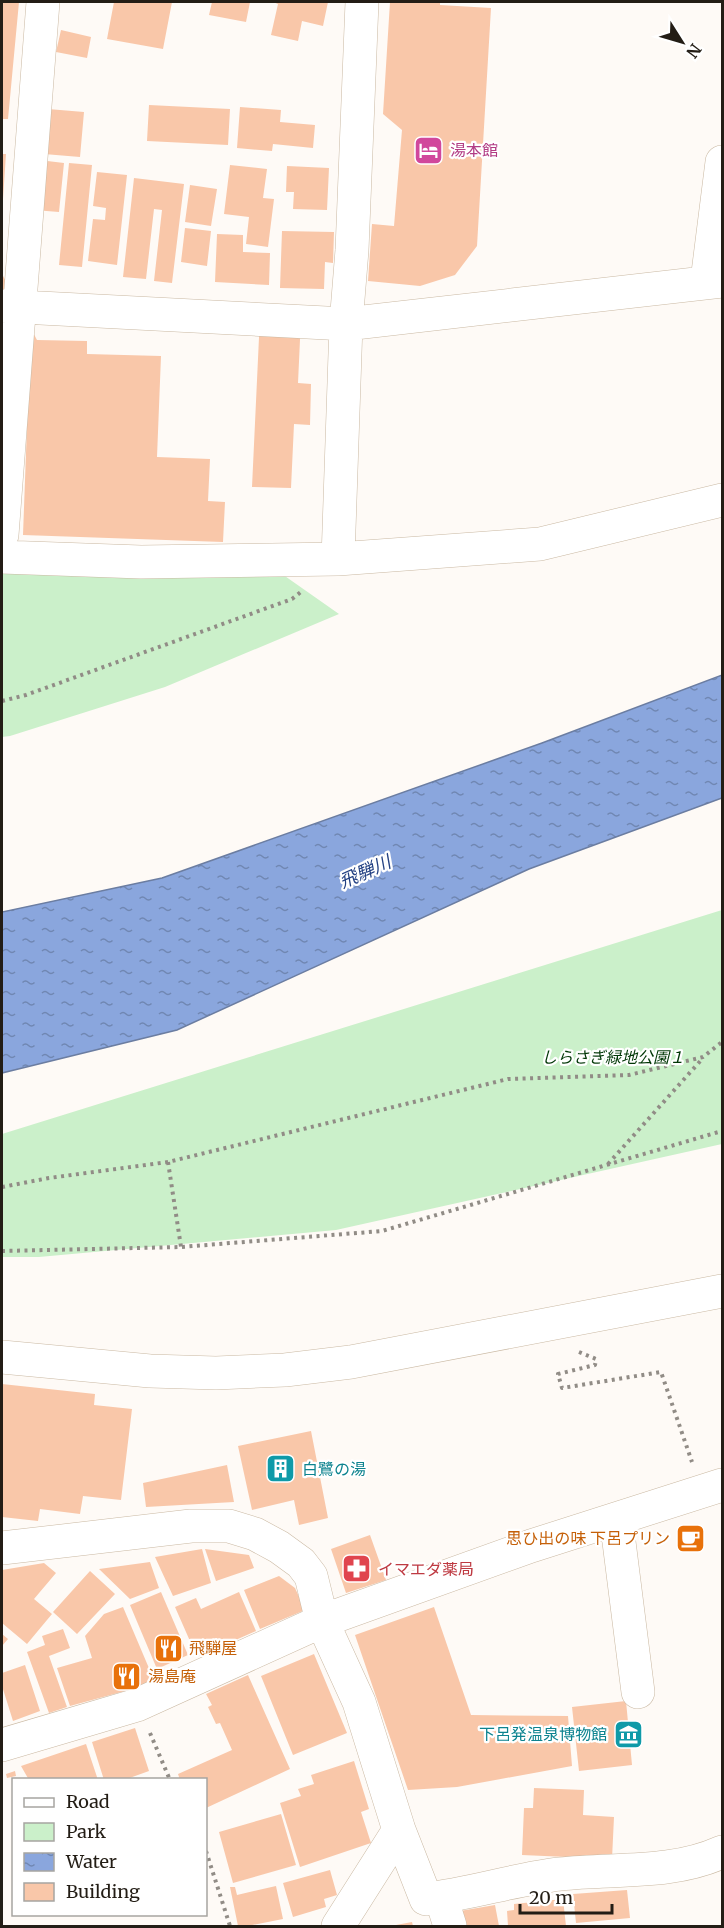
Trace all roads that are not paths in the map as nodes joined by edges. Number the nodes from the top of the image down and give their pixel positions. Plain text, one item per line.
1 (43, 2) edge
2 (362, 2) edge
3 (723, 162) edge
4 (715, 281) edge
5 (10, 307) edge
6 (346, 324) junction
7 (723, 500) edge
8 (2, 535) edge
9 (2, 557) edge
10 (338, 559) junction
11 (723, 1291) edge
12 (2, 1357) edge
13 (712, 1488) edge
14 (614, 1520) junction
15 (2, 1548) edge
16 (322, 1621) junction
17 (638, 1692) dead end
18 (2, 1745) edge
19 (399, 1830) junction
20 (723, 1852) edge
21 (446, 1912) edge
22 (338, 1926) edge

1 - 5 street
2 - 6 street
3 - 4 street
4 - 6 street
5 - 6 street
5 - 8 street
6 - 10 street
7 - 10 street
9 - 10 street
11 - 12 street
13 - 14 street
14 - 16 street
14 - 17 street
15 - 16 street
16 - 18 street
16 - 19 street
19 - 21 street
19 - 22 street
20 - 21 street

